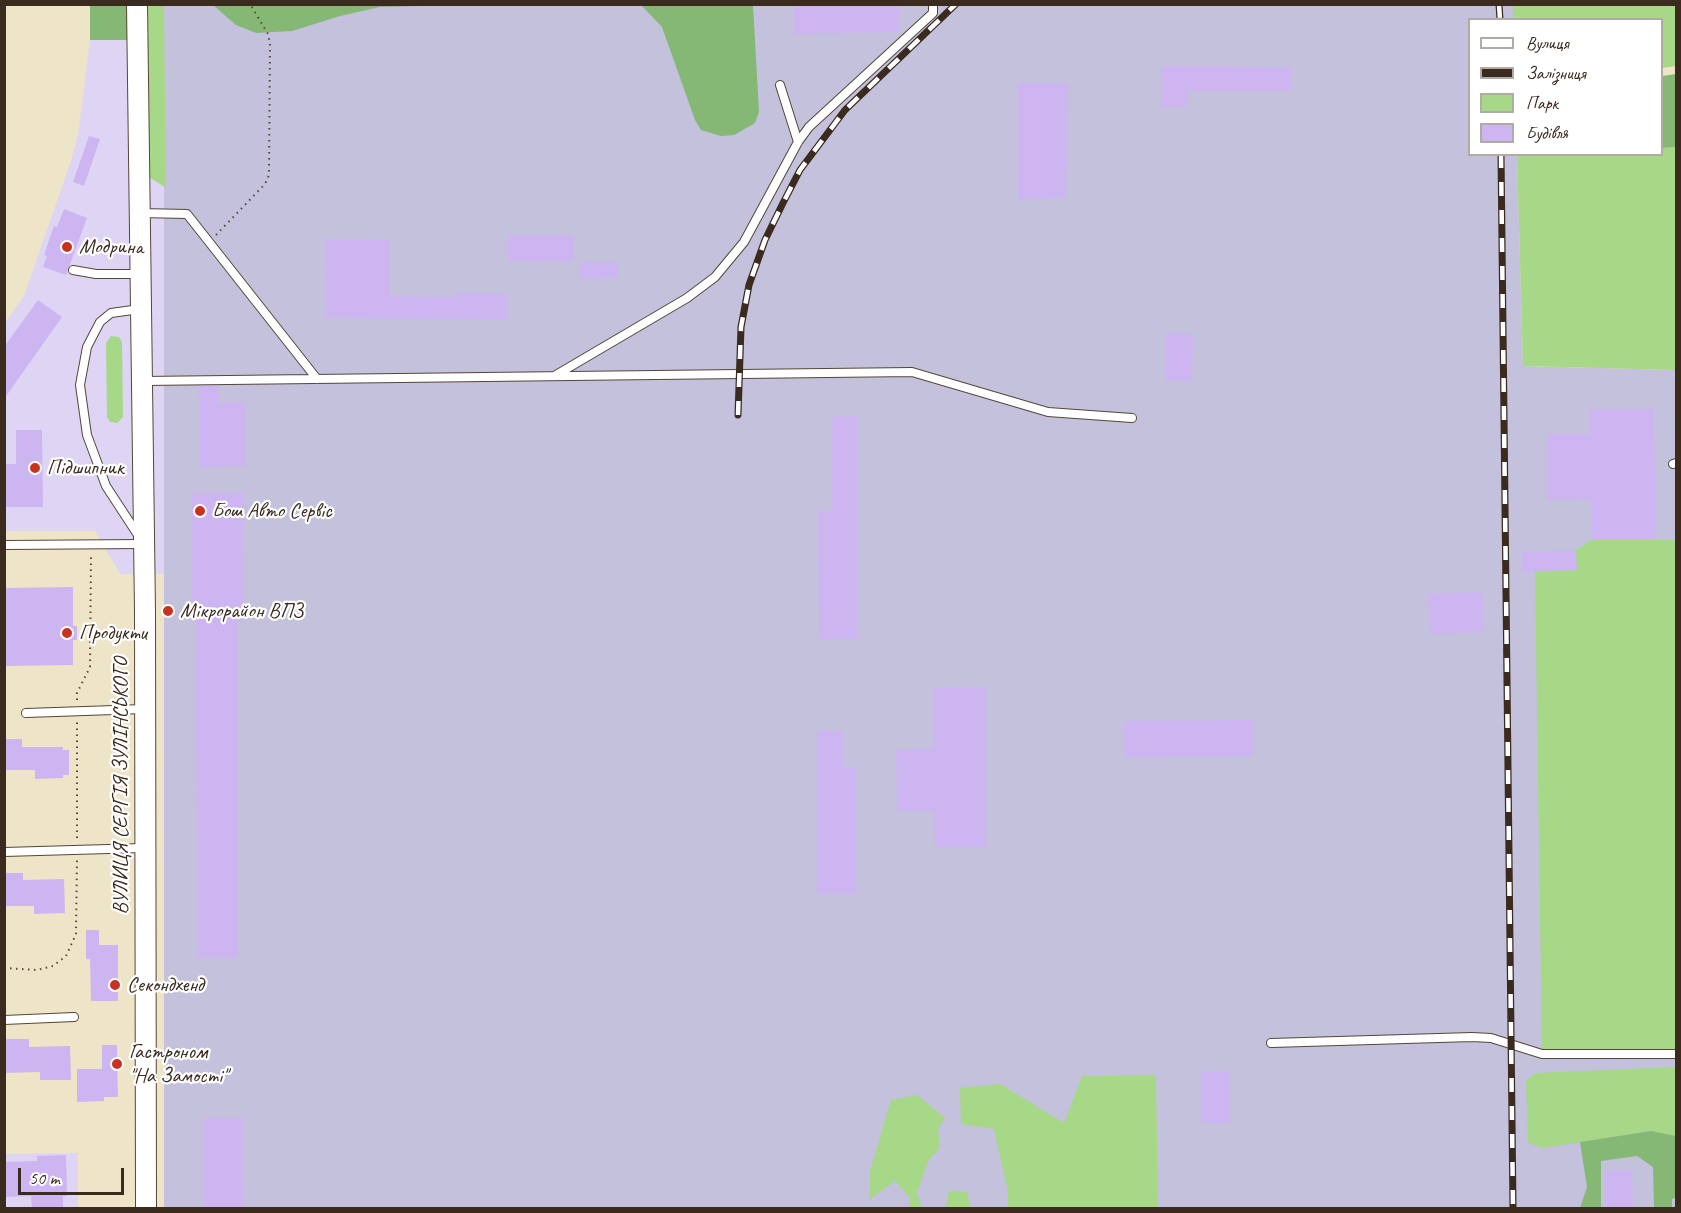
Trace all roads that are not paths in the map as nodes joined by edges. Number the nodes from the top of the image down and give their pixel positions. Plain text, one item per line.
1 (136, 4) edge
2 (933, 4) edge
3 (780, 85) dead end
4 (798, 142) junction
5 (139, 213) junction
6 (73, 270) dead end
7 (139, 274) junction
8 (140, 309) junction
9 (555, 376) junction
10 (317, 379) junction
11 (141, 381) junction
12 (1132, 418) dead end
13 (144, 544) junction
14 (4, 545) edge
15 (146, 709) junction
16 (26, 713) dead end
17 (145, 848) junction
18 (4, 852) edge
19 (74, 1017) dead end
20 (5, 1020) edge
21 (1271, 1043) dead end
22 (1677, 1054) edge
23 (146, 1209) edge

1 - 5 street, ВУЛИЦЯ СЕРГІЯ ЗУЛІНСЬКОГО
2 - 4 lane
3 - 4 lane
4 - 9 lane
5 - 7 street, ВУЛИЦЯ СЕРГІЯ ЗУЛІНСЬКОГО
5 - 10 lane
6 - 7 lane
7 - 8 street, ВУЛИЦЯ СЕРГІЯ ЗУЛІНСЬКОГО
8 - 11 street, ВУЛИЦЯ СЕРГІЯ ЗУЛІНСЬКОГО
8 - 13 lane
9 - 10 lane
9 - 12 lane
10 - 11 lane
11 - 13 street, ВУЛИЦЯ СЕРГІЯ ЗУЛІНСЬКОГО
13 - 14 lane
13 - 15 street, ВУЛИЦЯ СЕРГІЯ ЗУЛІНСЬКОГО
15 - 16 lane
15 - 17 street, ВУЛИЦЯ СЕРГІЯ ЗУЛІНСЬКОГО
17 - 18 lane
17 - 23 street, ВУЛИЦЯ СЕРГІЯ ЗУЛІНСЬКОГО
19 - 20 lane
21 - 22 lane

